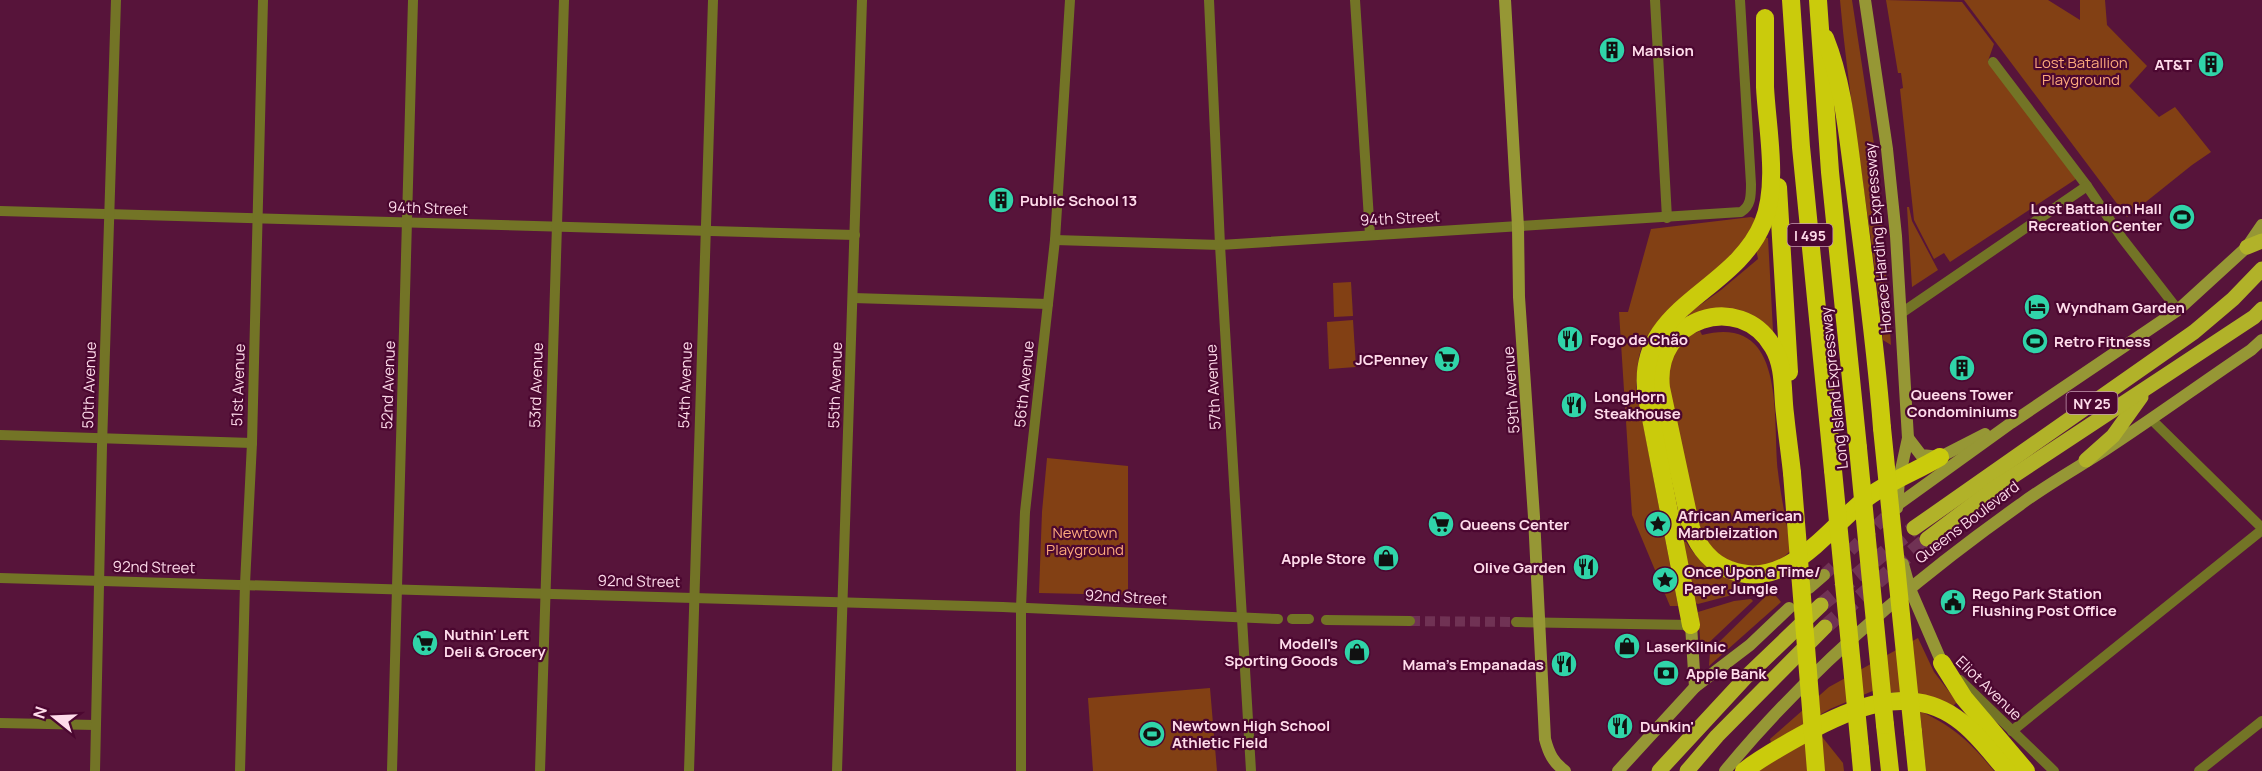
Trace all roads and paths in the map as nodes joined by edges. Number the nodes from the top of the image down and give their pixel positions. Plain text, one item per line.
1 (116, 0) edge
2 (263, 0) edge
3 (413, 0) edge
4 (564, 0) edge
5 (713, 0) edge
6 (862, 0) edge
7 (1070, 0) edge
8 (1209, 0) edge
9 (1356, 0) edge
10 (1505, 0) edge
11 (1655, 0) edge
12 (1740, 0) edge
13 (1791, 0) edge
14 (1818, 0) edge
15 (1865, 0) edge
16 (1764, 9) edge
17 (1819, 22) junction
18 (1994, 62) dead end
19 (2087, 186) junction
20 (0, 211) edge
21 (110, 214) junction
22 (258, 218) junction
23 (1667, 218) junction
24 (408, 222) junction
25 (2262, 225) edge
26 (557, 226) junction
27 (1518, 227) junction
28 (706, 231) junction
29 (855, 235) junction
30 (1370, 235) junction
31 (1055, 240) junction
32 (2262, 242) edge
33 (1220, 245) junction
34 (2247, 247) junction
35 (2262, 269) edge
36 (853, 298) junction
37 (1048, 304) junction
38 (2262, 309) edge
39 (2178, 310) junction
40 (1900, 314) junction
41 (2262, 340) edge
42 (2149, 388) junction
43 (2151, 419) junction
44 (2011, 423) junction
45 (0, 435) edge
46 (102, 438) junction
47 (1908, 438) junction
48 (252, 443) junction
49 (1790, 448) junction
50 (1940, 457) junction
51 (2086, 460) junction
52 (1899, 479) junction
53 (1900, 503) tunnel mouth
54 (1914, 528) tunnel mouth
55 (2262, 529) edge
56 (1927, 539) tunnel mouth
57 (1824, 575) tunnel mouth
58 (0, 578) edge
59 (98, 581) junction
60 (245, 584) junction
61 (1809, 588) dead end
62 (397, 589) junction
63 (1910, 589) junction
64 (544, 594) junction
65 (693, 597) junction
66 (842, 603) junction
67 (1821, 605) tunnel mouth
68 (1021, 607) junction
69 (1789, 608) dead end
70 (1242, 618) junction
71 (1278, 619) dead end
72 (1292, 619) dead end
73 (1310, 619) dead end
74 (1326, 620) dead end
75 (1410, 621) tunnel mouth
76 (1516, 622) tunnel mouth
77 (1540, 622) junction
78 (1690, 625) junction
79 (1825, 627) tunnel mouth
80 (1942, 663) junction
81 (1695, 687) junction
82 (2262, 721) edge
83 (0, 723) edge
84 (95, 725) junction
85 (2012, 731) junction
86 (94, 771) edge
87 (240, 771) edge
88 (392, 771) edge
89 (540, 771) edge
90 (689, 771) edge
91 (837, 771) edge
92 (1021, 771) edge
93 (1251, 771) edge
94 (1565, 771) edge
95 (1618, 771) edge
96 (1659, 771) edge
97 (1687, 771) edge
98 (1725, 771) edge
99 (1744, 771) edge
100 (1816, 771) edge
101 (1863, 771) edge
102 (1890, 771) edge
103 (1917, 771) edge
104 (2007, 771) edge
105 (2026, 771) edge
106 (2054, 771) edge
107 (2199, 771) edge

1 - 21 street, 50th Avenue
2 - 22 street, 51st Avenue
3 - 24 street, 52nd Avenue
4 - 26 street, 53rd Avenue
5 - 28 street, 54th Avenue
6 - 29 street, 55th Avenue
7 - 31 street, 56th Avenue
8 - 33 street, 57th Avenue
9 - 30 street
10 - 27 street, 59th Avenue
11 - 23 street
12 - 23 street, 94th Street
13 - 101 highway, Long Island Expressway / I 495, bridge
14 - 17 highway, Long Island Expressway / I 495
15 - 40 street, Horace Harding Expressway
16 - 49 highway
16 - 78 highway
17 - 102 highway, Long Island Expressway / I 495, bridge
17 - 103 highway, bridge
18 - 19 street
19 - 39 street
19 - 40 street
20 - 21 street, 94th Street
21 - 22 street, 94th Street
21 - 46 street, 50th Avenue
22 - 24 street, 94th Street
22 - 48 street, 51st Avenue
23 - 27 street, 94th Street
24 - 26 street, 94th Street
24 - 62 street, 52nd Avenue
25 - 34 street
26 - 28 street, 94th Street
26 - 64 street, 53rd Avenue
27 - 30 street, 94th Street
27 - 77 street, 59th Avenue
28 - 29 street, 94th Street
28 - 65 street, 54th Avenue
29 - 36 street, 55th Avenue
30 - 33 street, 94th Street
31 - 33 street, 94th Street
31 - 37 street, 56th Avenue
32 - 34 main road
33 - 70 street, 57th Avenue
34 - 39 street
35 - 54 main road, Queens Boulevard / NY 25
36 - 37 street
36 - 66 street, 55th Avenue
37 - 68 street, 56th Avenue
38 - 42 main road, Queens Boulevard / NY 25
39 - 44 street
40 - 47 street, Horace Harding Expressway
41 - 43 street, Queens Boulevard
42 - 51 main road
42 - 56 main road, Queens Boulevard / NY 25
43 - 51 street, Queens Boulevard
43 - 55 street
44 - 50 street
44 - 53 street
45 - 46 street
46 - 48 street
46 - 59 street, 50th Avenue
47 - 50 street
47 - 52 street, Eliot Avenue
48 - 60 street, 51st Avenue
49 - 52 highway
49 - 100 highway, bridge
50 - 52 highway
51 - 63 street, Queens Boulevard
52 - 63 street, Eliot Avenue
55 - 85 street
57 - 61 street
58 - 59 street, 92nd Street
59 - 60 street, 92nd Street
59 - 84 street, 50th Avenue
60 - 62 street, 92nd Street
60 - 87 street, 51st Avenue
62 - 64 street, 92nd Street
62 - 88 street, 52nd Avenue
63 - 80 street, Eliot Avenue
63 - 98 street, Queens Boulevard
64 - 65 street, 92nd Street
64 - 89 street, 53rd Avenue
65 - 66 street, 92nd Street
65 - 90 street, 54th Avenue
66 - 68 street, 92nd Street
66 - 91 street, 55th Avenue
67 - 96 main road
68 - 70 street, 92nd Street
68 - 92 street, 56th Avenue
69 - 81 street
70 - 71 street, 92nd Street
70 - 93 street, 57th Avenue
72 - 73 street
74 - 75 street
76 - 77 street
77 - 78 street
77 - 94 street, 59th Avenue
78 - 81 street
79 - 97 main road
80 - 85 street, Eliot Avenue
80 - 105 highway
81 - 95 street
82 - 107 street
83 - 84 street
84 - 86 street, 50th Avenue
85 - 106 street, Eliot Avenue
99 - 104 highway

